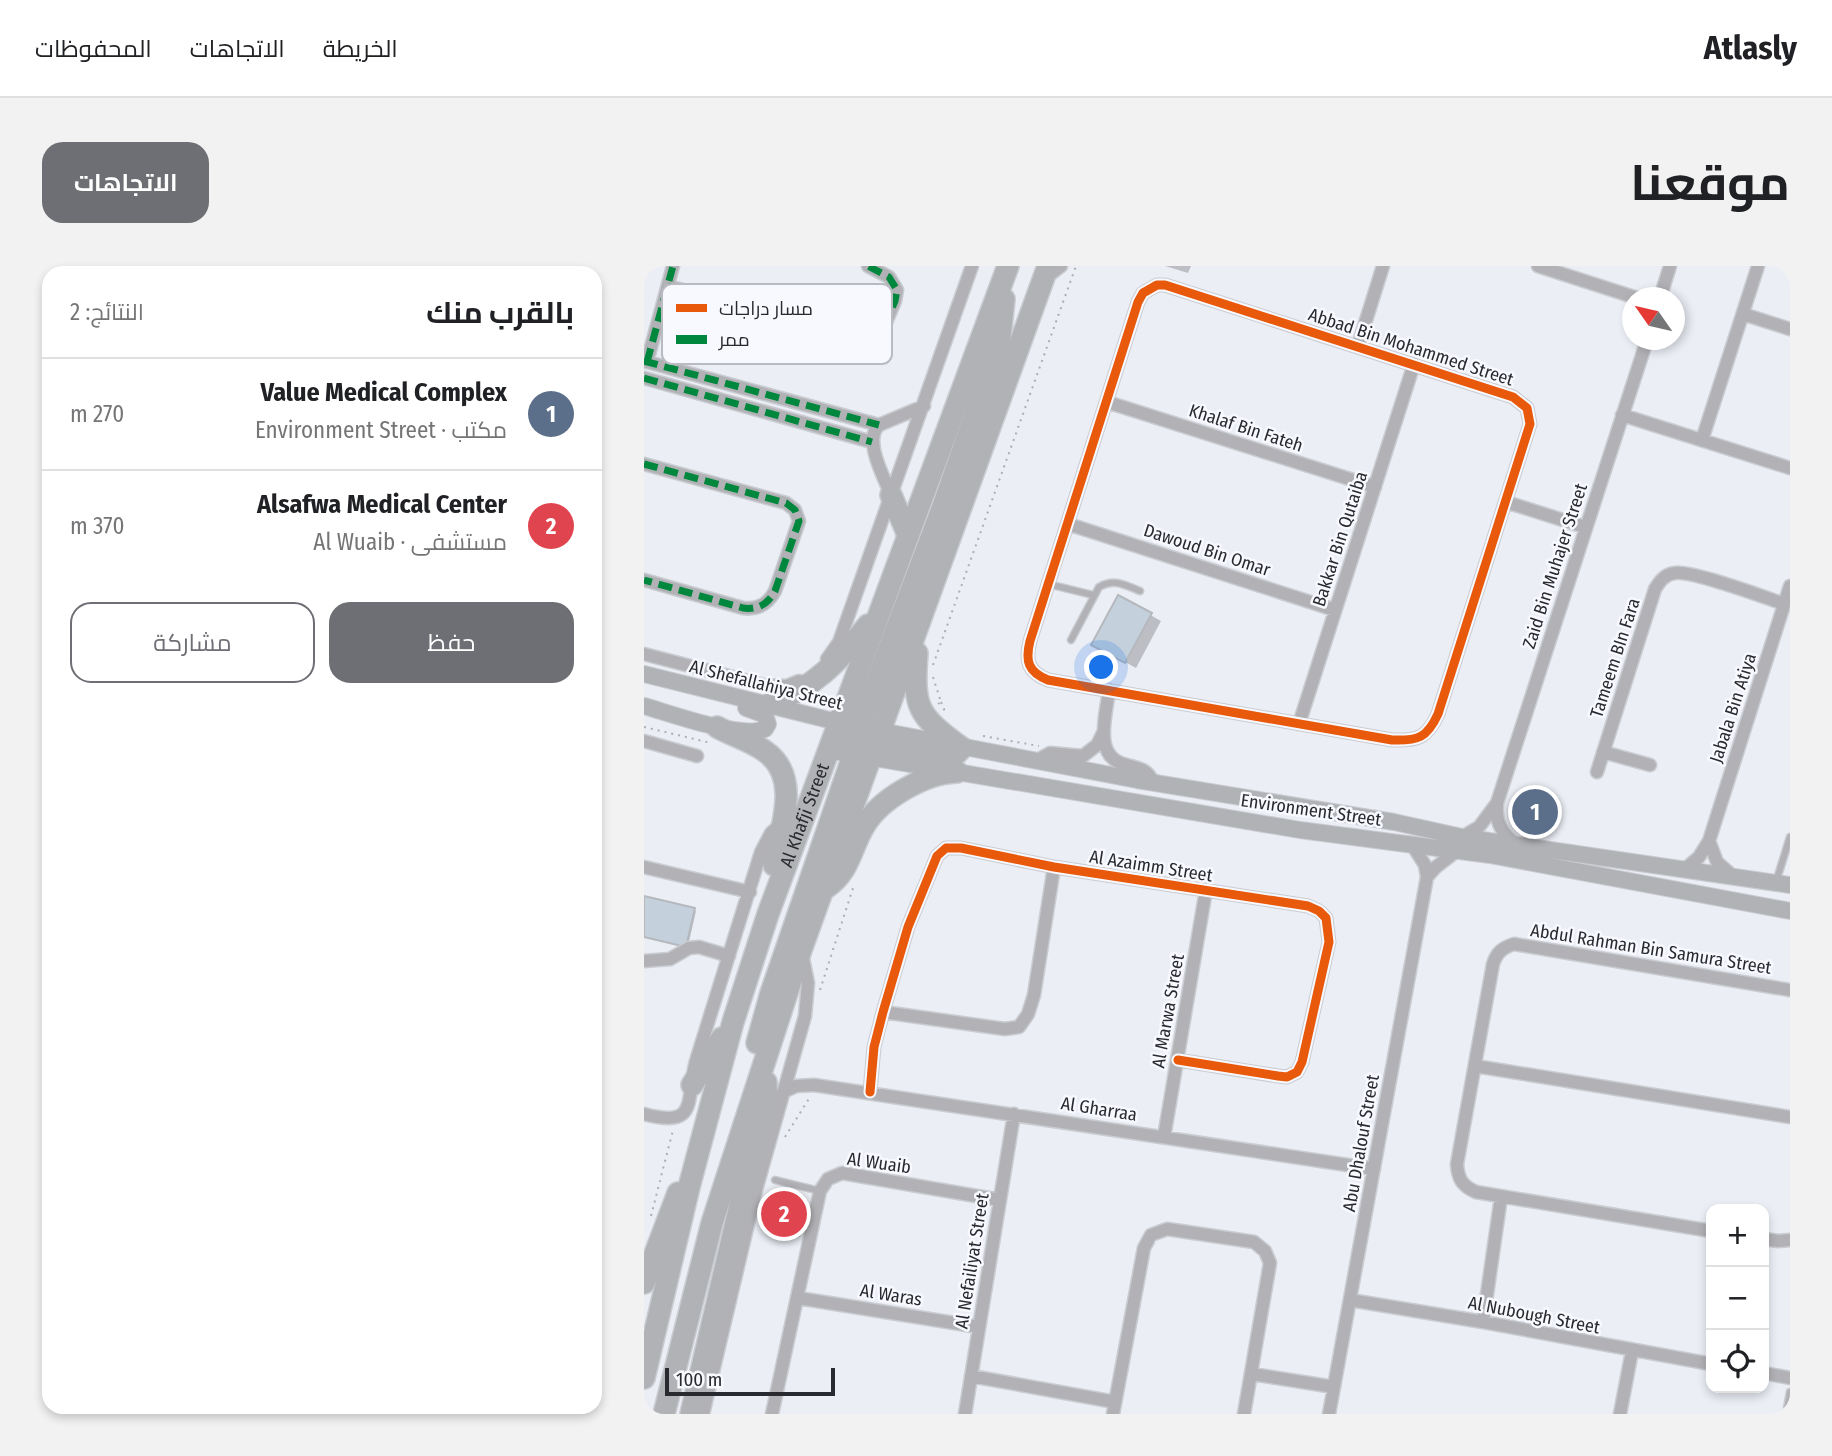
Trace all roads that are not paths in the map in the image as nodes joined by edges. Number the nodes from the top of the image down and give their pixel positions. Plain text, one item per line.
1 (673, 266) edge
2 (868, 266) edge
3 (972, 266) edge
4 (1383, 266) edge
5 (1538, 266) edge
6 (1670, 266) edge
7 (1758, 266) edge
8 (1007, 269) edge
9 (1051, 270) edge
10 (668, 284) edge
11 (1663, 287) edge
12 (1622, 293) edge
13 (662, 307) edge
14 (892, 308) edge
15 (1742, 314) junction
16 (1790, 330) edge
17 (1357, 346) junction
18 (1644, 350) edge
19 (646, 362) edge
20 (1413, 364) junction
21 (644, 378) edge
22 (1107, 402) junction
23 (925, 406) junction
24 (1622, 415) junction
25 (878, 425) junction
26 (1702, 440) junction
27 (872, 442) junction
28 (644, 464) edge
29 (1790, 468) edge
30 (1375, 487) junction
31 (891, 495) junction
32 (1506, 502) junction
33 (1068, 524) junction
34 (1585, 527) junction
35 (908, 534) junction
36 (644, 580) edge
37 (1048, 584) junction
38 (1790, 586) edge
39 (1140, 591) dead end
40 (1093, 595) junction
41 (1784, 604) junction
42 (880, 610) junction
43 (1335, 610) junction
44 (918, 628) junction
45 (1071, 640) dead end
46 (644, 654) edge
47 (644, 674) edge
48 (676, 682) junction
49 (1110, 690) junction
50 (770, 705) junction
51 (644, 706) edge
52 (837, 723) junction
53 (1298, 724) junction
54 (1103, 733) junction
55 (714, 735) junction
56 (644, 741) edge
57 (864, 743) junction
58 (962, 748) junction
59 (827, 750) junction
60 (1603, 752) junction
61 (697, 756) dead end
62 (1036, 761) junction
63 (1650, 765) dead end
64 (957, 772) junction
65 (1597, 772) dead end
66 (1153, 782) junction
67 (1497, 803) junction
68 (782, 824) junction
69 (1790, 837) edge
70 (1709, 841) junction
71 (1411, 843) junction
72 (1460, 844) junction
73 (1518, 845) junction
74 (644, 867) edge
75 (1054, 867) junction
76 (1685, 870) junction
77 (1427, 877) junction
78 (1734, 877) junction
79 (1787, 885) edge
80 (822, 890) junction
81 (1206, 890) junction
82 (750, 892) junction
83 (1712, 896) junction
84 (1790, 911) edge
85 (768, 914) junction
86 (801, 950) junction
87 (729, 956) junction
88 (644, 961) edge
89 (1790, 990) edge
90 (883, 1012) junction
91 (733, 1021) junction
92 (1178, 1060) junction
93 (792, 1062) junction
94 (765, 1063) junction
95 (1475, 1066) junction
96 (692, 1085) junction
97 (818, 1085) junction
98 (783, 1092) junction
99 (870, 1092) junction
100 (644, 1114) edge
101 (1014, 1114) junction
102 (1790, 1117) edge
103 (1164, 1137) junction
104 (697, 1157) junction
105 (1374, 1169) junction
106 (775, 1180) dead end
107 (821, 1191) junction
108 (1502, 1197) junction
109 (1000, 1200) junction
110 (712, 1223) junction
111 (1706, 1230) edge
112 (1769, 1240) edge
113 (1790, 1240) edge
114 (644, 1283) edge
115 (798, 1298) junction
116 (1350, 1300) junction
117 (1483, 1322) junction
118 (979, 1327) junction
119 (1632, 1351) junction
120 (1706, 1363) edge
121 (1252, 1374) junction
122 (1769, 1374) edge
123 (971, 1376) junction
124 (644, 1378) edge
125 (1790, 1378) edge
126 (1334, 1387) junction
127 (1790, 1392) edge
128 (1114, 1408) edge
129 (664, 1414) edge
130 (691, 1414) edge
131 (703, 1414) edge
132 (772, 1414) edge
133 (965, 1414) edge
134 (1244, 1414) edge
135 (1329, 1414) edge
136 (1620, 1414) edge
137 (1786, 1414) edge

1 - 10 street
2 - 14 street
3 - 23 street
4 - 17 street, Abbad Bin Mohammed Street
5 - 12 street
6 - 11 street
7 - 15 street
8 - 35 highway, Al Khafji Street
8 - 57 highway
9 - 44 highway
13 - 19 street
15 - 16 street
15 - 26 street
17 - 20 street, Abbad Bin Mohammed Street
17 - 22 street, Abbad Bin Mohammed Street
18 - 24 street, Zaid Bin Muhajer Street
19 - 25 street
20 - 30 street, Bakkar Bin Qutaiba
20 - 32 street, Abbad Bin Mohammed Street
21 - 27 street
22 - 30 street, Khalaf Bin Fateh
22 - 33 street, Abbad Bin Mohammed Street
23 - 25 street
23 - 31 street
24 - 26 street
24 - 34 street, Zaid Bin Muhajer Street
25 - 27 street
26 - 29 street
27 - 31 street
28 - 36 street
30 - 43 street, Bakkar Bin Qutaiba
31 - 35 highway
31 - 46 street, Al Shefallahiya Street
32 - 34 street
32 - 53 street, Abbad Bin Mohammed Street
33 - 37 street, Abbad Bin Mohammed Street
33 - 43 street, Dawoud Bin Omar
34 - 67 street, Zaid Bin Muhajer Street
35 - 42 highway, Al Khafji Street
37 - 40 lane
37 - 49 street, Abbad Bin Mohammed Street
38 - 41 street, Jabala Bin Atiya
39 - 40 lane
40 - 45 lane
41 - 60 street, Tameem BIn Fara
41 - 70 street, Jabala Bin Atiya
42 - 50 highway
42 - 52 highway, Al Khafji Street
43 - 53 street, Bakkar Bin Qutaiba
44 - 57 highway
44 - 58 highway
47 - 48 street, Al Shefallahiya Street
48 - 50 street, Al Shefallahiya Street
48 - 55 street
49 - 53 street, Abbad Bin Mohammed Street
49 - 54 street
50 - 52 street, Al Shefallahiya Street
51 - 55 street
52 - 57 highway
52 - 59 highway, Al Khafji Street
54 - 62 street
54 - 66 street
55 - 68 highway
56 - 61 street
57 - 58 highway
57 - 59 highway
57 - 64 street, Environment Street
57 - 80 highway
57 - 110 highway
58 - 62 street, Environment Street
59 - 85 highway, Al Khafji Street
60 - 63 street
60 - 65 street, Tameem BIn Fara
62 - 66 street, Environment Street
64 - 71 street, Environment Street
64 - 80 highway
66 - 72 street, Environment Street
67 - 72 street, Zaid Bin Muhajer Street
67 - 73 street
68 - 82 street, Al Khafji Street
68 - 85 highway
69 - 79 lane
70 - 76 street, Jabala Bin Atiya
70 - 78 street
71 - 72 street, Environment Street
71 - 77 street
72 - 73 street, Environment Street
72 - 77 street
72 - 83 street, Environment Street
73 - 76 street, Environment Street
74 - 82 street
75 - 81 street, Al Azaimm Street
75 - 90 street, Al Azaimm Street
75 - 90 street
76 - 78 street, Environment Street
77 - 105 street, Abu Dhalouf Street
78 - 79 street, Environment Street
79 - 83 street
80 - 86 highway
81 - 92 street, Al Marwa Street
81 - 92 street, Al Azaimm Street
82 - 87 street, Al Khafji Street
83 - 84 street, Environment Street
85 - 91 highway, Al Khafji Street
86 - 93 street
86 - 94 highway
87 - 88 street
87 - 96 street, Al Khafji Street
89 - 95 street, Abdul Rahman Bin Samura Street
90 - 99 street, Al Azaimm Street
91 - 96 highway
91 - 104 highway, Al Khafji Street
92 - 103 street, Al Marwa Street
93 - 97 street
93 - 98 street
94 - 110 highway
94 - 130 highway
95 - 102 street
95 - 108 street, Abdul Rahman Bin Samura Street
96 - 100 street, Al Khafji Street
97 - 98 street, Al Gharraa
97 - 99 street, Al Gharraa
98 - 131 street
99 - 101 street, Al Gharraa
101 - 103 street, Al Gharraa
101 - 109 street, Al Nefailiyat Street
103 - 105 street, Al Gharraa
104 - 114 highway
104 - 124 highway, Al Khafji Street
105 - 116 street, Abu Dhalouf Street
106 - 107 lane
107 - 109 street, Al Wuaib
107 - 115 street
108 - 111 street, Abdul Rahman Bin Samura Street
108 - 117 street
109 - 118 street, Al Nefailiyat Street
110 - 129 highway
112 - 113 street
115 - 118 street, Al Waras
115 - 132 street
116 - 117 street, Al Nubough Street
116 - 126 street, Abu Dhalouf Street
117 - 119 street, Al Nubough Street
118 - 123 street, Al Nefailiyat Street
119 - 120 street, Al Nubough Street
119 - 136 street
121 - 126 street
121 - 128 street
121 - 134 street
122 - 125 street
123 - 128 street
123 - 133 street, Al Nefailiyat Street
126 - 135 street, Abu Dhalouf Street
127 - 137 lane

